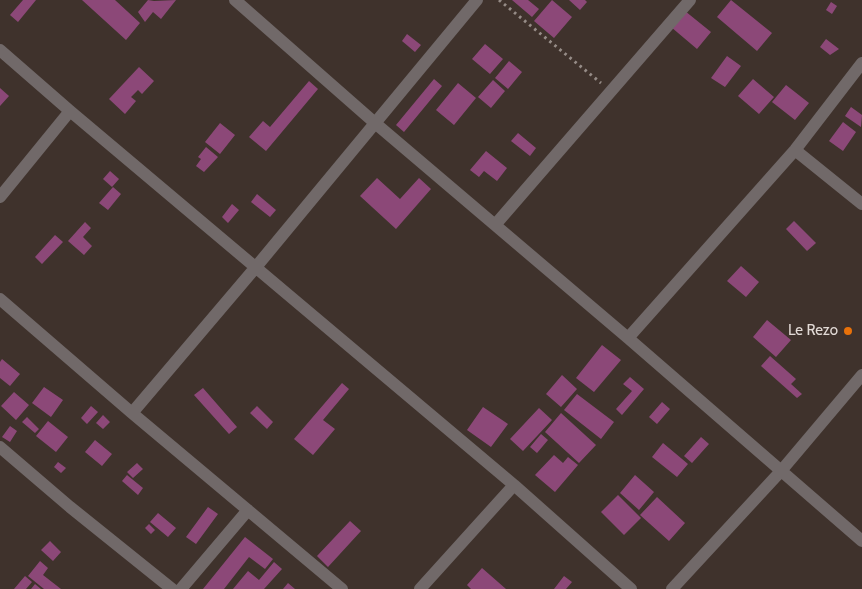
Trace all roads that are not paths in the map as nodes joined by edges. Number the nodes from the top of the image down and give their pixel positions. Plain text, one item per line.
1 (235, 0) edge
2 (477, 0) edge
3 (690, 0) edge
4 (0, 50) edge
5 (862, 63) edge
6 (70, 111) junction
7 (375, 123) junction
8 (795, 150) junction
9 (0, 198) edge
10 (862, 204) edge
11 (495, 225) junction
12 (256, 267) junction
13 (0, 299) edge
14 (628, 338) junction
15 (862, 375) edge
16 (132, 413) junction
17 (0, 447) edge
18 (781, 471) junction
19 (514, 485) junction
20 (248, 510) junction
21 (862, 541) edge
22 (172, 589) edge
23 (181, 589) edge
24 (342, 589) edge
25 (420, 589) edge
26 (631, 589) edge
27 (672, 589) edge

1 - 7 street
2 - 7 street
3 - 11 street
4 - 6 street
5 - 8 street
6 - 9 street
6 - 12 street
7 - 11 street
7 - 12 street
8 - 10 street
8 - 14 street
11 - 14 street
12 - 16 street
12 - 19 street
13 - 16 street
14 - 18 street
15 - 18 street
16 - 20 street
17 - 22 street
18 - 21 street
18 - 27 street
19 - 25 street
19 - 26 street
20 - 23 street
20 - 24 street

